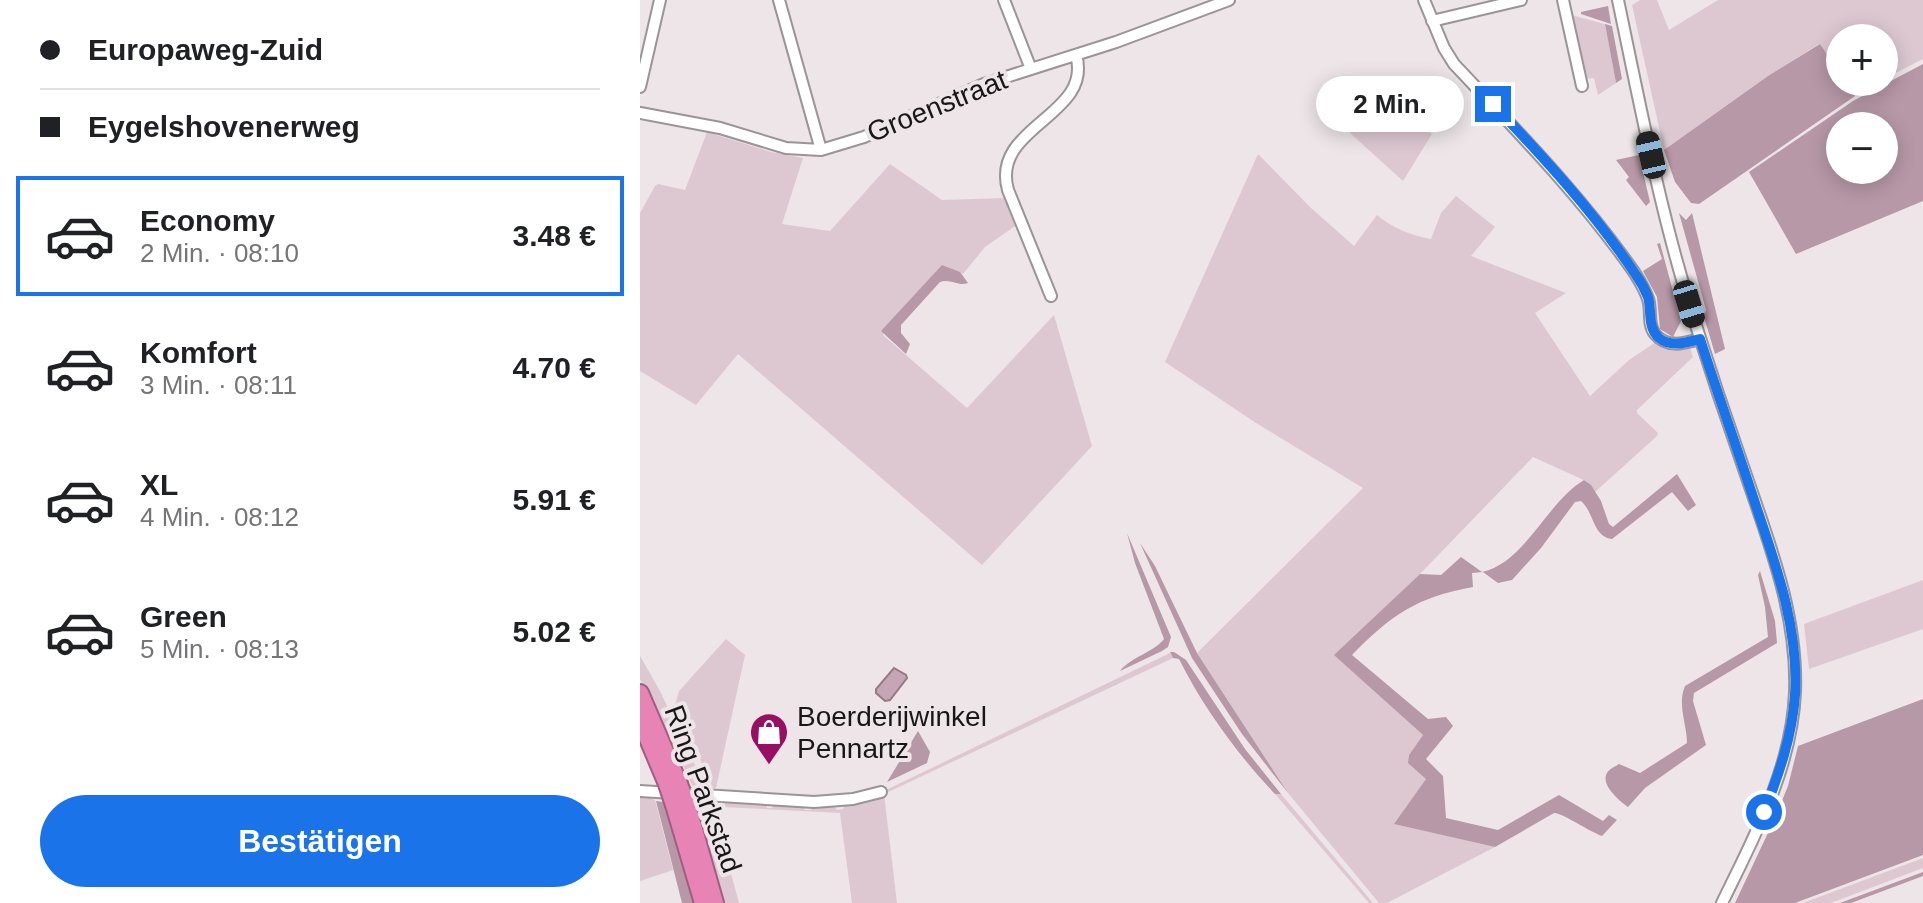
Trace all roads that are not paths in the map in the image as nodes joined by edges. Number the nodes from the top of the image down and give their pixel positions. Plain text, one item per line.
1 (660, 0) edge
2 (779, 0) edge
3 (1004, 0) edge
4 (1229, 0) edge
5 (1424, 0) edge
6 (1521, 0) edge
7 (1563, 0) edge
8 (1618, 0) edge
9 (1432, 21) junction
10 (1076, 55) junction
11 (1031, 69) junction
12 (1582, 86) dead end
13 (640, 87) edge
14 (640, 113) edge
15 (821, 150) junction
16 (1051, 296) dead end
17 (1700, 339) junction
18 (640, 693) edge
19 (640, 720) edge
20 (673, 784) junction
21 (640, 791) edge
22 (881, 792) dead end
23 (680, 805) junction
24 (703, 903) edge
25 (715, 903) edge
26 (1722, 903) edge

1 - 13 street
2 - 15 street
3 - 11 street
4 - 10 street, Groenstraat
5 - 9 street
6 - 9 street
7 - 12 street
8 - 17 street
9 - 17 street
10 - 11 street, Groenstraat
10 - 16 street
11 - 15 street, Groenstraat
14 - 15 street, Groenstraat
17 - 26 street
18 - 20 highway, Ring Parkstad
19 - 20 highway, Ring Parkstad
20 - 23 highway, Ring Parkstad, bridge
21 - 22 street
23 - 24 highway, Ring Parkstad
23 - 25 highway, Ring Parkstad

